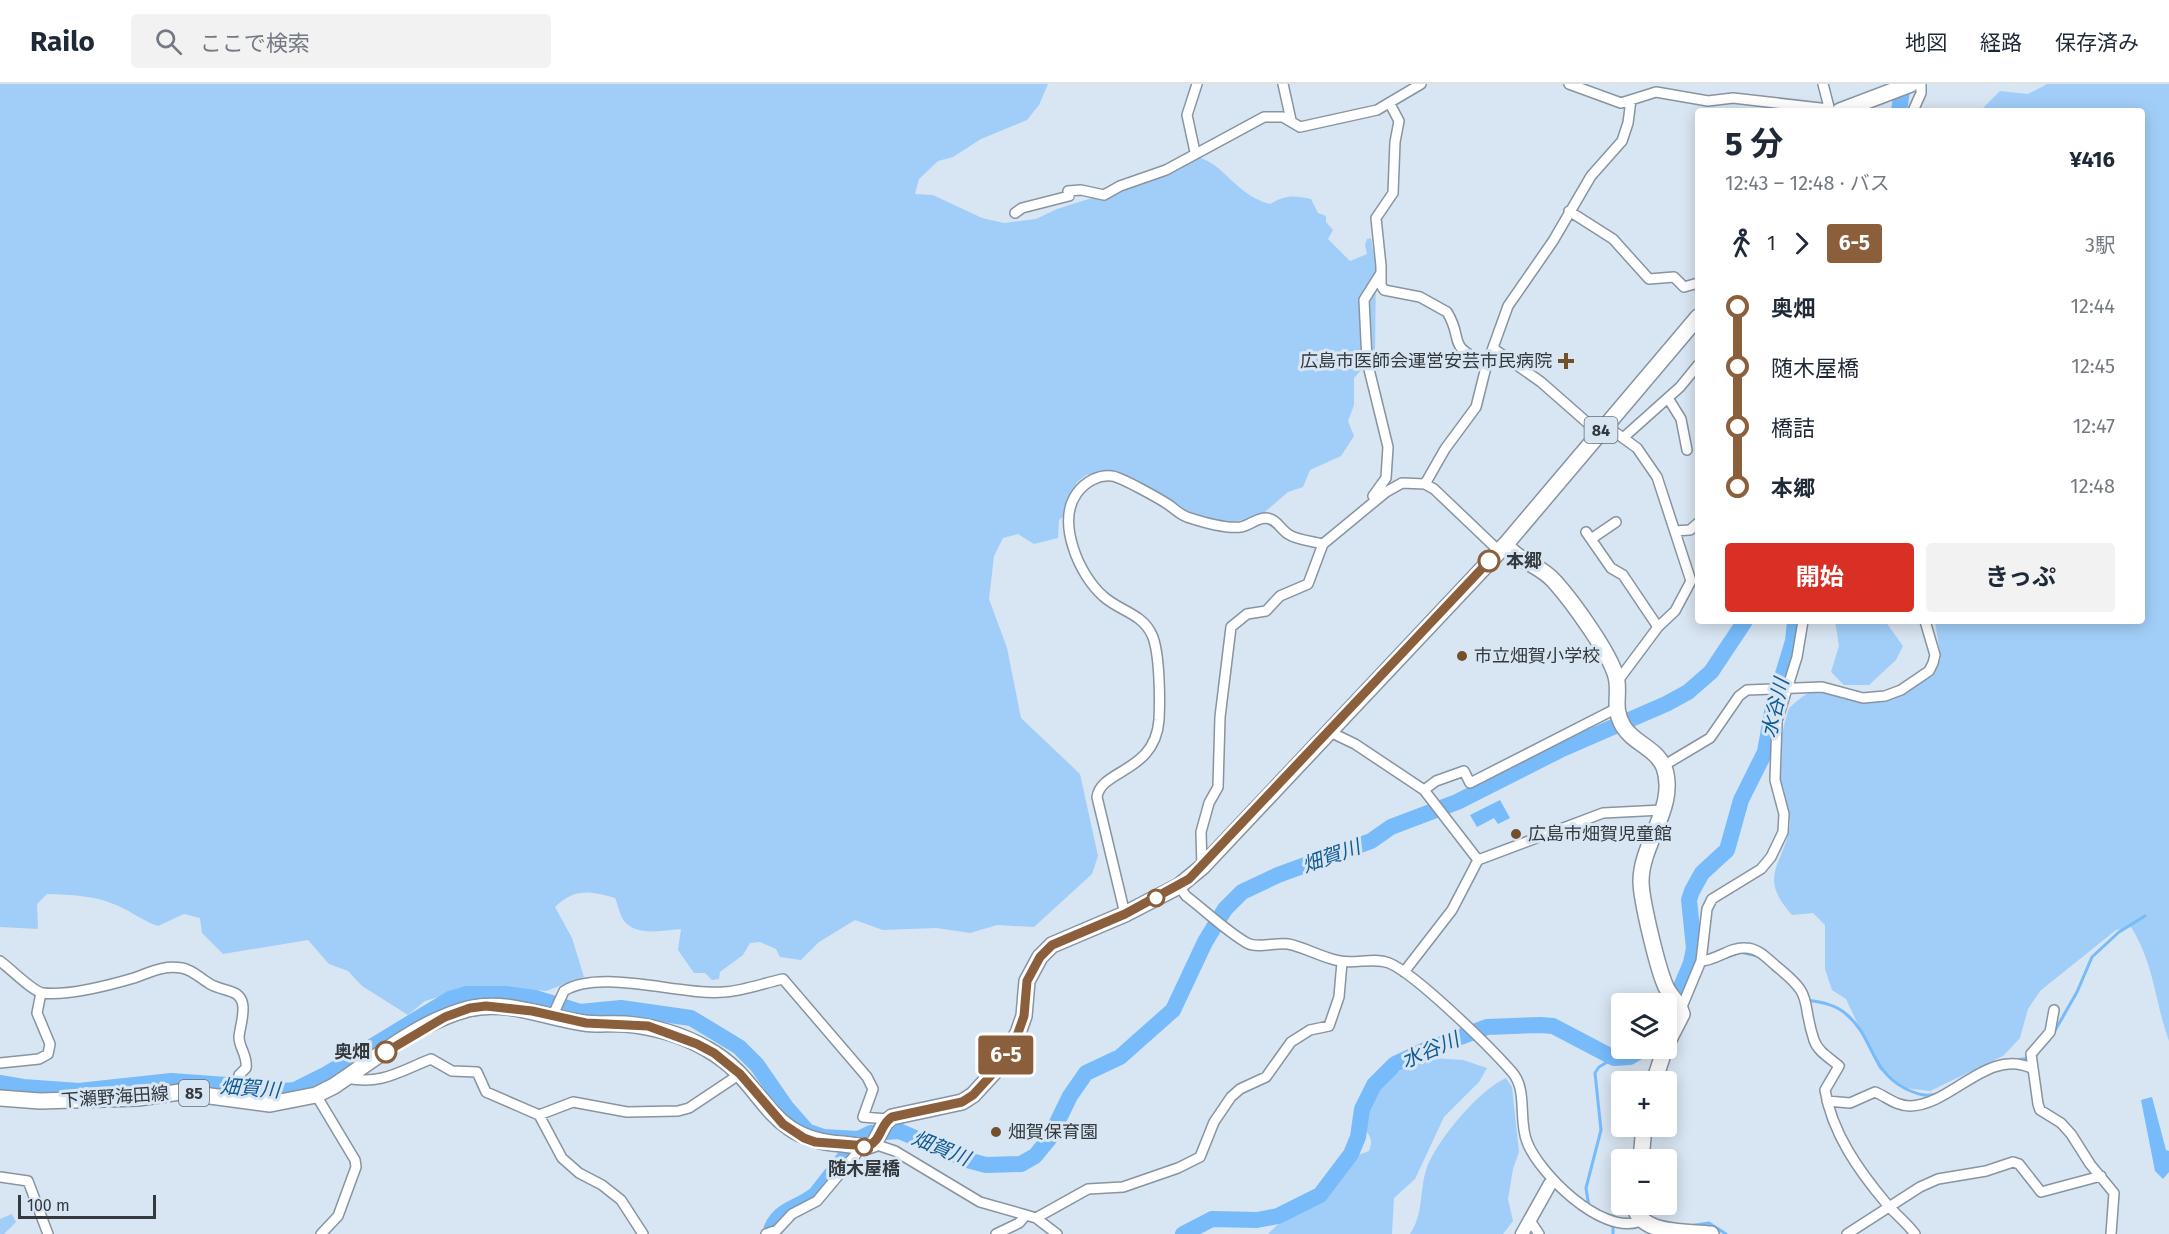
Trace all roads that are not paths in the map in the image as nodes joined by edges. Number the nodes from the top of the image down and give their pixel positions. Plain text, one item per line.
1 (1197, 84) edge
2 (1283, 84) edge
3 (1421, 84) edge
4 (1569, 84) edge
5 (1662, 84) edge
6 (1823, 84) edge
7 (1911, 84) edge
8 (1921, 84) edge
9 (1656, 92) junction
10 (1631, 100) junction
11 (1390, 104) junction
12 (1816, 108) edge
13 (1832, 108) edge
14 (1839, 108) edge
15 (1914, 108) edge
16 (1291, 120) junction
17 (1196, 152) junction
18 (1569, 211) junction
19 (1015, 213) dead end
20 (1381, 273) junction
21 (1695, 284) edge
22 (1695, 320) edge
23 (1494, 349) junction
24 (1488, 363) junction
25 (1695, 368) edge
26 (1668, 398) junction
27 (1602, 429) junction
28 (1623, 438) junction
29 (1687, 450) dead end
30 (1425, 484) junction
31 (1352, 517) junction
32 (1616, 522) dead end
33 (1695, 527) edge
34 (1675, 531) junction
35 (1323, 544) junction
36 (1502, 547) junction
37 (1802, 624) edge
38 (1926, 624) edge
39 (1658, 627) junction
40 (1617, 682) junction
41 (1783, 689) junction
42 (1617, 709) junction
43 (1330, 732) junction
44 (1663, 766) junction
45 (1424, 790) junction
46 (1662, 810) junction
47 (1478, 860) junction
48 (1202, 867) junction
49 (1179, 886) junction
50 (1125, 914) junction
51 (0, 961) edge
52 (1701, 961) junction
53 (1342, 962) junction
54 (1404, 972) junction
55 (41, 993) junction
56 (1672, 993) edge
57 (1677, 1000) edge
58 (1677, 1006) edge
59 (2054, 1010) dead end
60 (552, 1017) junction
61 (1677, 1026) edge
62 (0, 1064) edge
63 (2031, 1068) junction
64 (740, 1074) junction
65 (346, 1078) junction
66 (316, 1095) junction
67 (231, 1097) junction
68 (0, 1098) edge
69 (1827, 1101) junction
70 (539, 1115) junction
71 (870, 1137) junction
72 (2101, 1176) junction
73 (0, 1177) edge
74 (1550, 1184) junction
75 (1890, 1207) junction
76 (1026, 1215) junction
77 (1635, 1215) edge
78 (1637, 1215) edge
79 (1036, 1218) junction
80 (1529, 1219) junction
81 (48, 1234) edge
82 (321, 1234) edge
83 (643, 1234) edge
84 (766, 1234) edge
85 (996, 1234) edge
86 (1057, 1234) edge
87 (1522, 1234) edge
88 (1539, 1234) edge
89 (1711, 1234) edge
90 (1847, 1234) edge
91 (1915, 1234) edge
92 (2111, 1234) edge

1 - 17 street
2 - 16 street
3 - 11 street
4 - 10 street
5 - 9 street
6 - 13 street
7 - 14 main road
8 - 15 street
9 - 10 street
9 - 12 street
10 - 18 street
11 - 16 street
11 - 20 street
16 - 17 street
17 - 19 street
18 - 21 street
18 - 23 street
20 - 24 street
20 - 31 street
22 - 27 main road, 84
23 - 24 street
23 - 27 street
24 - 30 street
25 - 26 street
26 - 28 street
26 - 29 street
27 - 28 street
27 - 36 main road, 84
28 - 34 street
30 - 31 street
30 - 36 street
31 - 35 street
32 - 39 street
33 - 34 street
34 - 39 street
35 - 48 street
35 - 50 street
36 - 40 main road
36 - 43 main road, 下瀬野海田線 / 85
37 - 41 street
38 - 41 street
39 - 40 street
40 - 42 main road
41 - 44 street
41 - 52 street
42 - 44 main road
42 - 45 street
43 - 45 street
43 - 48 main road, 下瀬野海田線 / 85
44 - 46 main road
45 - 47 street
46 - 47 street
46 - 56 main road
47 - 54 street
48 - 49 main road, 下瀬野海田線 / 85
49 - 50 main road, 下瀬野海田線 / 85
49 - 53 street
50 - 71 main road, 下瀬野海田線 / 85
51 - 55 street
52 - 57 street
52 - 69 street
53 - 54 street
53 - 79 street
54 - 74 street
55 - 62 street
55 - 67 street
58 - 61 main road
59 - 63 street
60 - 64 main road, 下瀬野海田線 / 85
60 - 65 main road, 下瀬野海田線 / 85
60 - 71 street
63 - 69 street
63 - 72 street
64 - 70 street
64 - 71 main road, 下瀬野海田線 / 85
65 - 66 main road, 下瀬野海田線 / 85
65 - 70 street
66 - 67 main road, 下瀬野海田線 / 85
66 - 82 street
67 - 68 main road, 下瀬野海田線 / 85
69 - 75 street
70 - 83 street
71 - 76 street
71 - 84 street
72 - 75 street
72 - 92 street
73 - 81 street
74 - 77 street
74 - 80 street
75 - 90 street
75 - 91 street
76 - 79 street
76 - 85 street
78 - 89 main road
79 - 86 street
80 - 87 street
80 - 88 street

